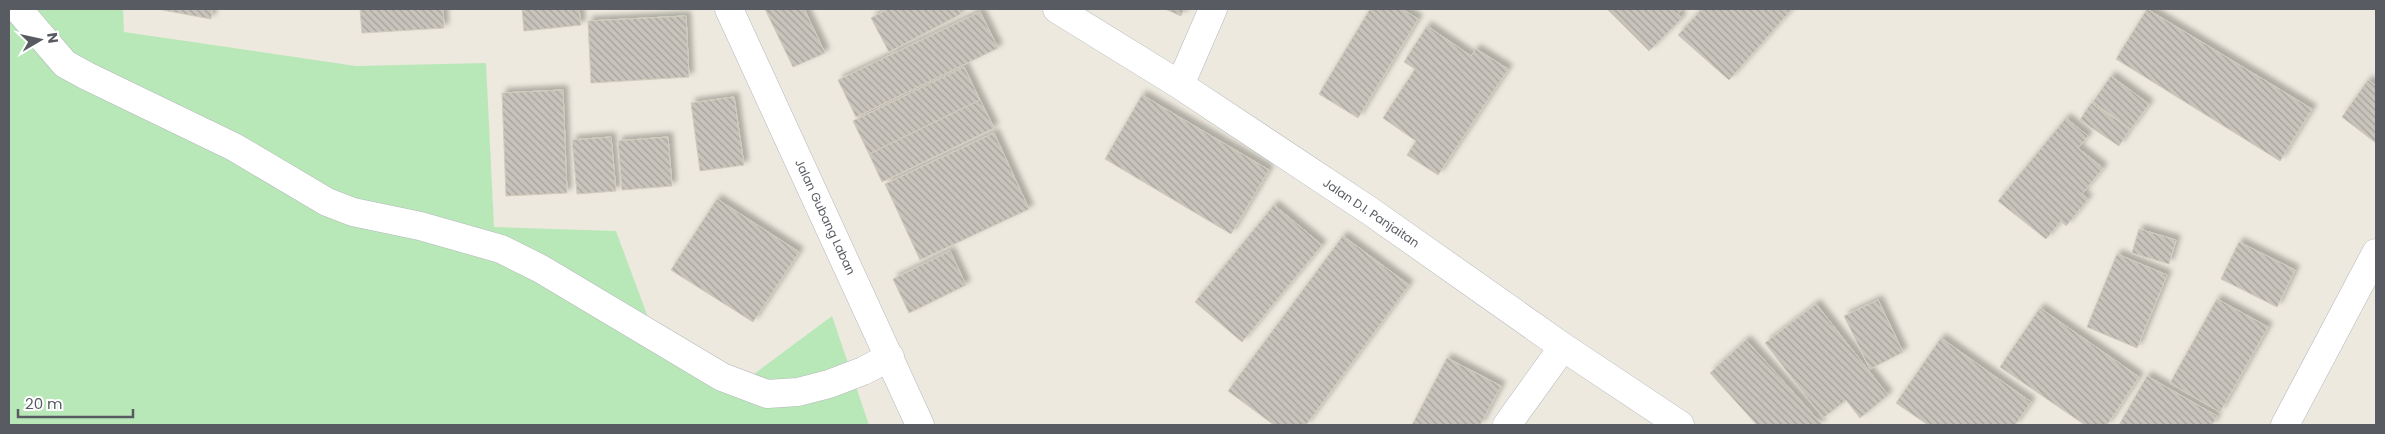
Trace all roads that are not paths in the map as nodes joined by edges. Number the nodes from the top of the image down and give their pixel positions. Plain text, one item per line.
1 (18, 9) edge
2 (729, 9) edge
3 (1057, 9) edge
4 (1214, 9) edge
5 (1180, 85) junction
6 (2376, 253) edge
7 (1563, 348) junction
8 (890, 357) junction
9 (920, 425) edge
10 (1507, 425) edge
11 (1680, 425) edge
12 (2285, 425) edge

1 - 8 street
2 - 8 street, Jalan Gubang Laban
3 - 5 street, Jalan D.I. Panjaitan
4 - 5 street
5 - 7 street, Jalan D.I. Panjaitan
6 - 12 street
7 - 10 street
7 - 11 street, Jalan D.I. Panjaitan
8 - 9 street, Jalan Gubang Laban

